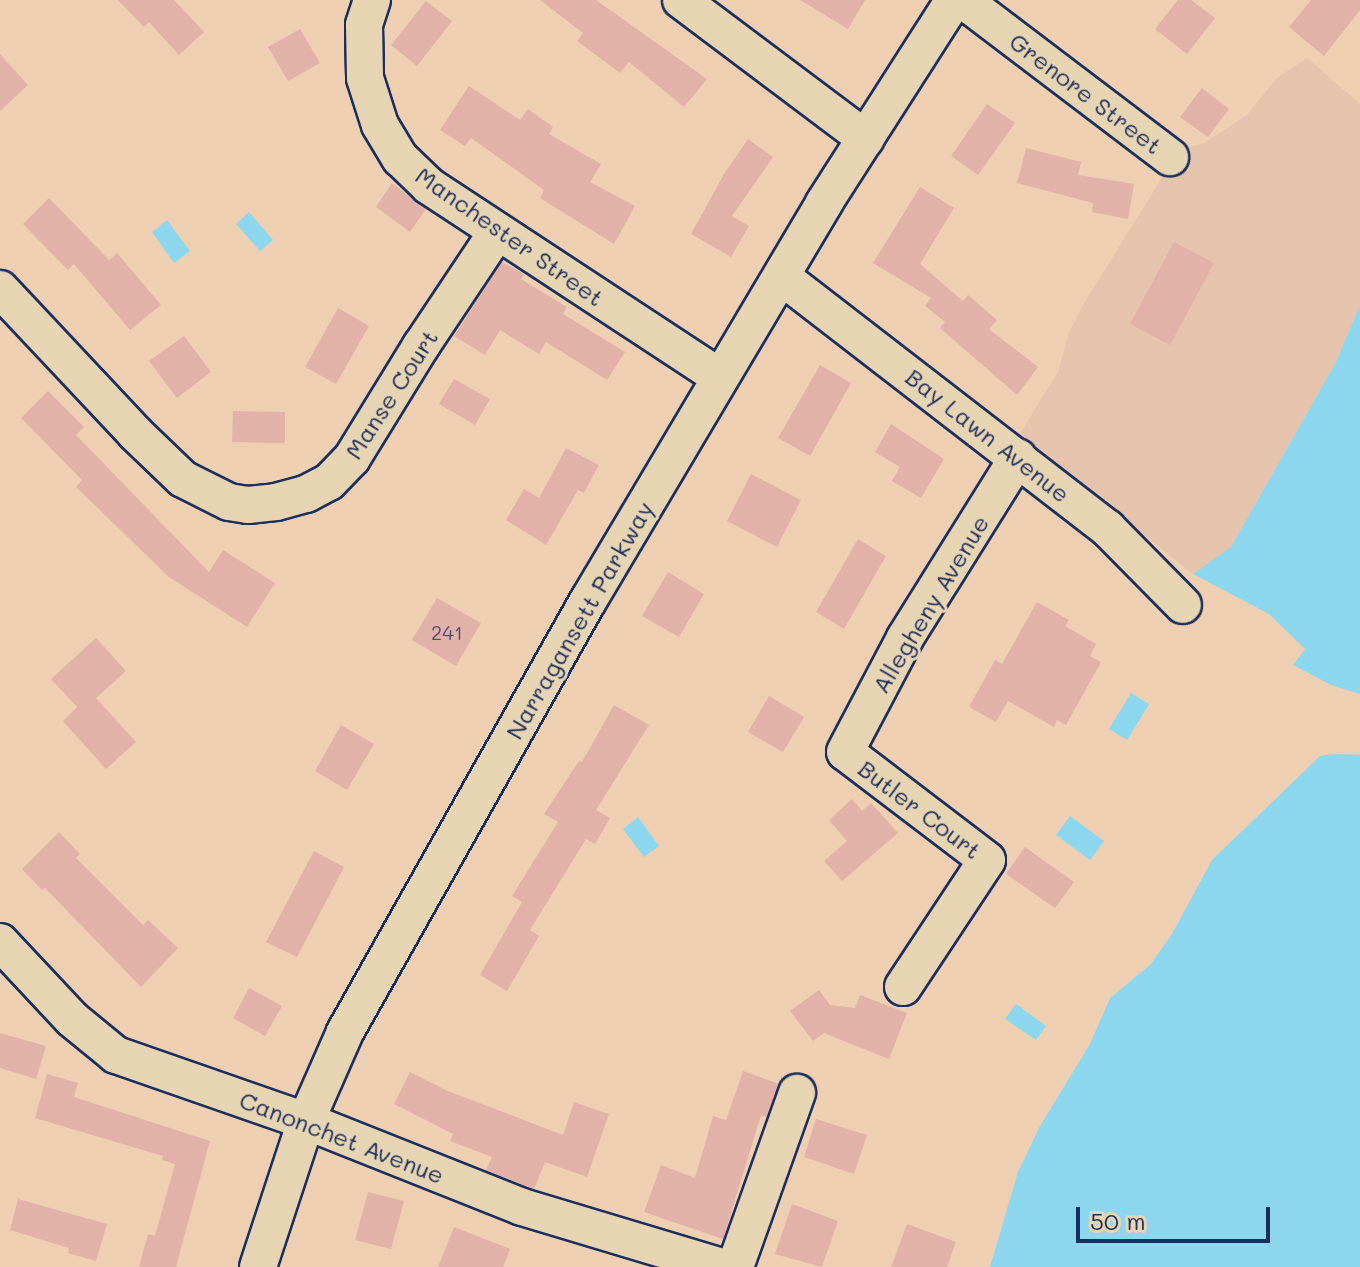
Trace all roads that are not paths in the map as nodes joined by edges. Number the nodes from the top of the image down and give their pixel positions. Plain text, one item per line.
1 (372, 0) edge
2 (681, 0) edge
3 (954, 0) edge
4 (963, 0) edge
5 (866, 139) junction
6 (1170, 157) dead end
7 (497, 232) junction
8 (782, 277) junction
9 (0, 289) edge
10 (720, 377) junction
11 (1018, 457) junction
12 (1183, 605) dead end
13 (845, 752) joint
14 (0, 943) edge
15 (903, 987) dead end
16 (797, 1093) dead end
17 (306, 1121) junction
18 (258, 1267) edge
19 (722, 1267) edge
20 (735, 1267) edge

1 - 7 street, Manchester Street
2 - 5 street
3 - 5 street, Narragansett Parkway
4 - 6 street, Grenore Street
5 - 8 street, Narragansett Parkway
7 - 9 street, Manse Court
7 - 10 street, Manchester Street
8 - 10 street, Narragansett Parkway
8 - 11 street, Bay Lawn Avenue
10 - 17 street, Narragansett Parkway
11 - 12 street, Bay Lawn Avenue
11 - 13 street, Allegheny Avenue
13 - 15 street, Butler Court
14 - 17 street, Canonchet Avenue
16 - 20 street
17 - 18 street, Narragansett Parkway
17 - 19 street, Canonchet Avenue

